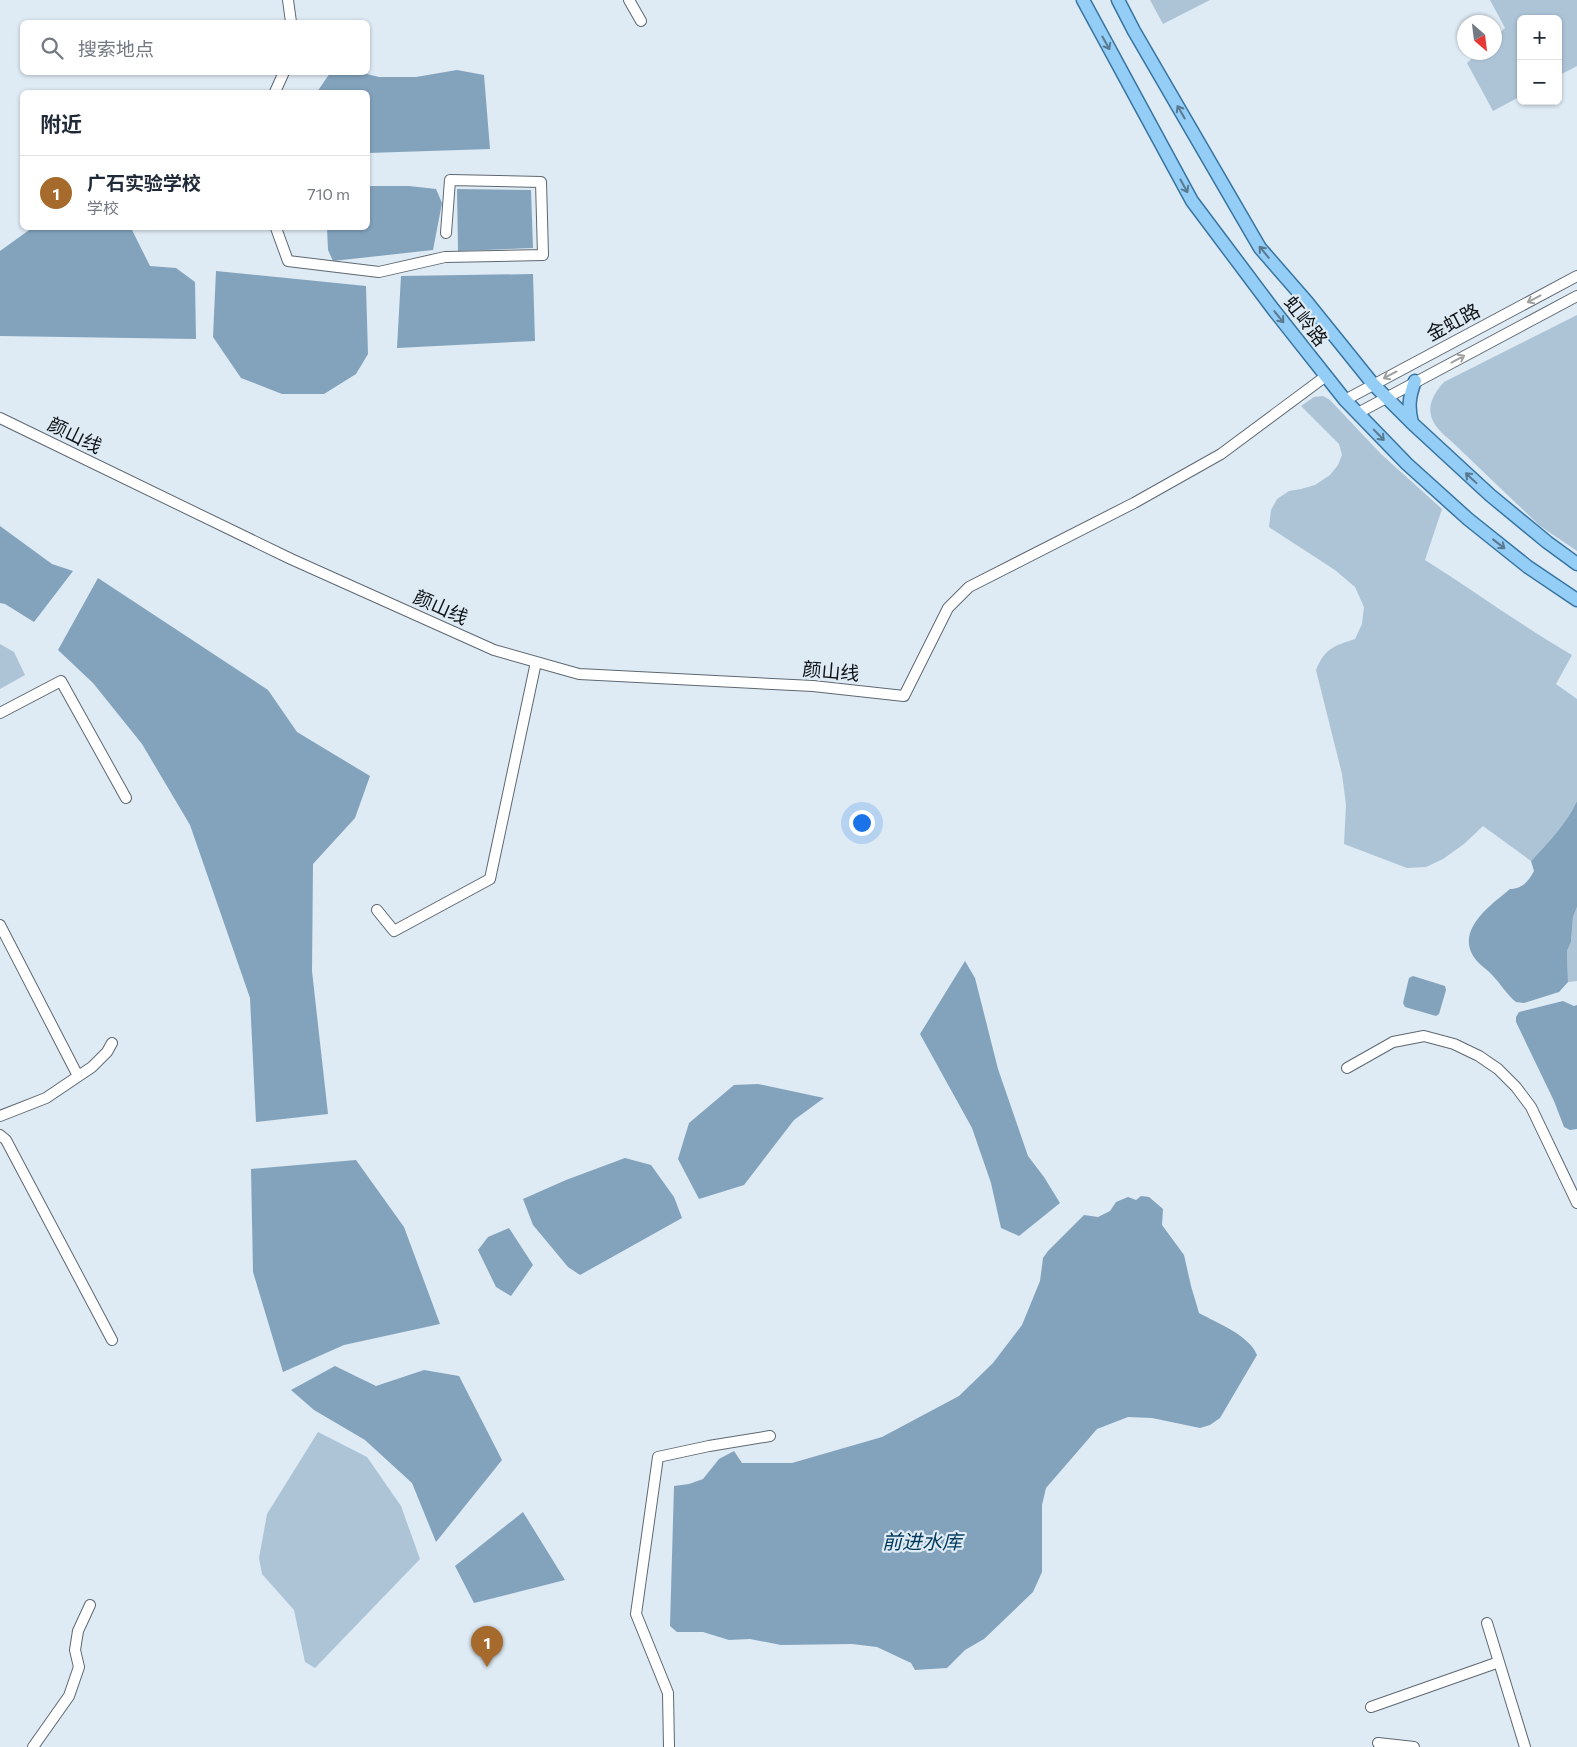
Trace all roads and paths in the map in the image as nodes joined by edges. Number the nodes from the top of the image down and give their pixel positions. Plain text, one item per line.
1 (288, 0) edge
2 (629, 0) edge
3 (1083, 0) edge
4 (1118, 0) edge
5 (291, 20) edge
6 (641, 21) dead end
7 (283, 75) edge
8 (276, 90) edge
9 (277, 230) edge
10 (446, 233) dead end
11 (1577, 276) edge
12 (1577, 296) edge
13 (1326, 376) junction
14 (1415, 381) junction
15 (1373, 384) junction
16 (1385, 397) junction
17 (1345, 400) junction
18 (1358, 413) junction
19 (0, 418) edge
20 (1412, 423) junction
21 (1577, 564) edge
22 (1577, 600) edge
23 (536, 662) junction
24 (0, 713) edge
25 (126, 798) dead end
26 (377, 910) dead end
27 (0, 925) edge
28 (112, 1042) dead end
29 (1347, 1068) dead end
30 (78, 1076) junction
31 (0, 1116) edge
32 (0, 1135) edge
33 (1577, 1203) edge
34 (112, 1340) dead end
35 (770, 1436) dead end
36 (90, 1605) dead end
37 (1488, 1623) dead end
38 (1499, 1662) junction
39 (1371, 1707) dead end
40 (1378, 1742) dead end
41 (33, 1747) edge
42 (669, 1747) edge
43 (1414, 1747) edge
44 (1525, 1747) edge

1 - 5 street
2 - 6 street
3 -> 13 main road, 虹岭路
15 -> 4 main road, 虹岭路
7 - 8 street
9 - 10 street
11 -> 15 street, 金虹路
14 -> 12 street, 金虹路
13 - 17 main road, 虹岭路
13 - 23 street, 颜山线
14 - 16 street, 金虹路
14 - 20 main road
15 - 16 main road, 虹岭路
15 - 17 street, 金虹路
16 - 18 street, 金虹路
16 - 20 main road, 虹岭路
17 - 18 main road, 虹岭路
18 -> 22 main road, 虹岭路
19 - 23 street, 颜山线
21 -> 20 main road, 虹岭路
23 - 26 street
24 - 25 street
27 - 30 street
28 - 30 street
29 - 33 street
30 - 31 street
32 - 34 street
35 - 42 street
36 - 41 street
37 - 38 street
38 - 39 street
38 - 44 street
40 - 43 street

